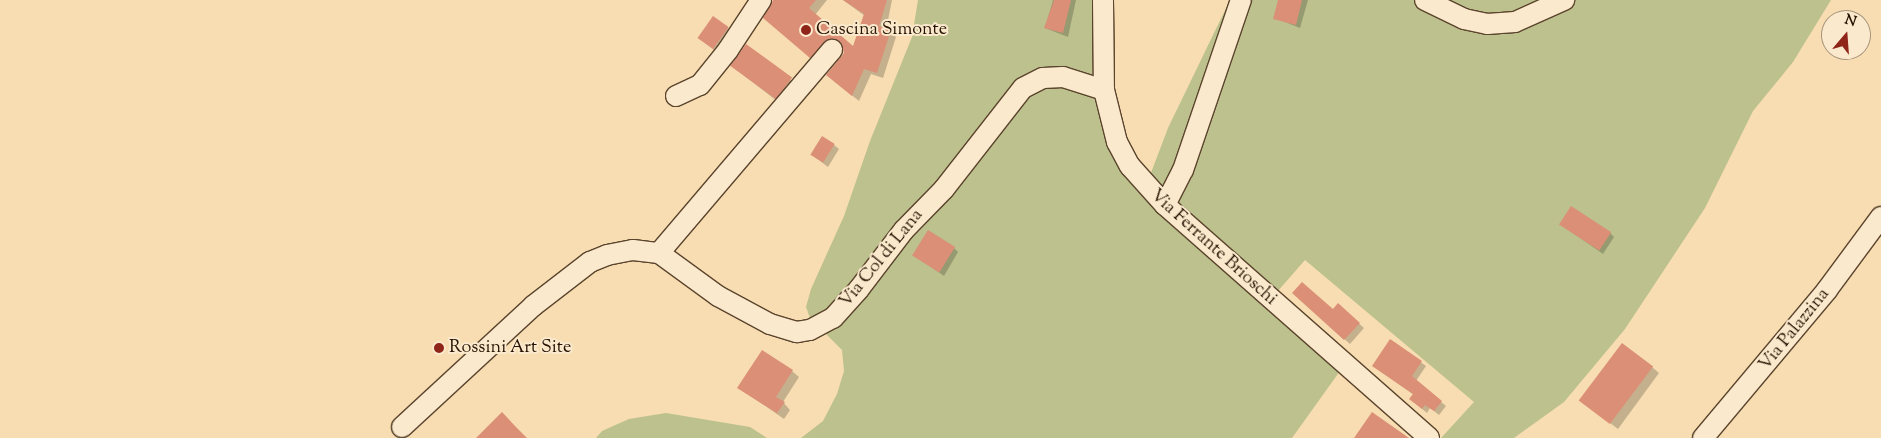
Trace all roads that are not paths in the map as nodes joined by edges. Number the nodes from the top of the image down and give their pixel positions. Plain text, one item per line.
1 (761, 0) edge
2 (1103, 0) edge
3 (1241, 0) edge
4 (1425, 0) edge
5 (1564, 0) edge
6 (832, 50) dead end
7 (1104, 90) junction
8 (676, 96) dead end
9 (1166, 205) junction
10 (1881, 217) edge
11 (659, 253) junction
12 (402, 427) dead end
13 (1429, 438) edge
14 (1703, 438) edge

1 - 8 street
2 - 7 street, Via Ferrante Brioschi
3 - 9 street
4 - 5 street
6 - 11 street
7 - 9 street, Via Ferrante Brioschi
7 - 11 street, Via Col di Lana
9 - 13 street, Via Ferrante Brioschi
10 - 14 street, Via Palazzina
11 - 12 street, Via Col di Lana

